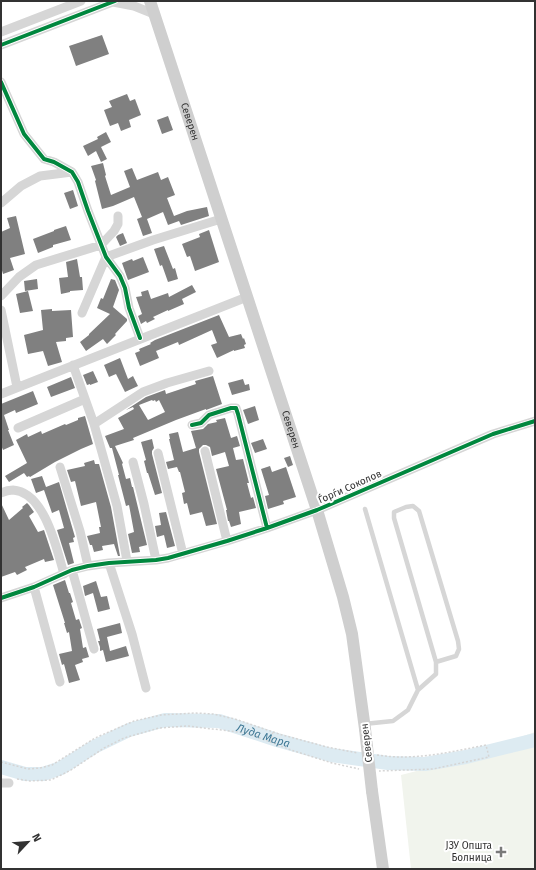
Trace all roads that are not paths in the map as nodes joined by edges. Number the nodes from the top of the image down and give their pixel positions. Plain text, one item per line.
1 (81, 1) edge
2 (114, 1) edge
3 (150, 1) edge
4 (154, 14) junction
5 (1, 32) edge
6 (1, 45) edge
7 (1, 82) edge
8 (54, 162) junction
9 (72, 172) junction
10 (40, 176) junction
11 (1, 203) edge
12 (118, 216) dead end
13 (221, 219) junction
14 (101, 245) junction
15 (106, 257) junction
16 (1, 296) edge
17 (247, 297) junction
18 (1, 310) edge
19 (82, 313) dead end
20 (140, 338) junction
21 (73, 365) junction
22 (209, 371) dead end
23 (17, 387) junction
24 (1, 394) edge
25 (85, 399) junction
26 (535, 421) edge
27 (94, 424) junction
28 (192, 426) dead end
29 (18, 428) dead end
30 (205, 451) dead end
31 (158, 453) dead end
32 (133, 462) dead end
33 (60, 467) dead end
34 (1, 492) edge
35 (365, 509) dead end
36 (317, 510) junction
37 (267, 528) junction
38 (227, 541) junction
39 (183, 554) junction
40 (156, 560) junction
41 (127, 561) junction
42 (109, 563) junction
43 (88, 566) junction
44 (68, 572) junction
45 (34, 587) junction
46 (1, 598) edge
47 (94, 649) dead end
48 (436, 662) junction
49 (60, 682) dead end
50 (146, 688) dead end
51 (418, 690) junction
52 (365, 726) junction
53 (382, 869) edge

1 - 5 street
2 - 4 street
2 - 6 street
3 - 4 main road, Северен
4 - 13 main road, Северен
7 - 8 street
8 - 9 street
8 - 10 street
9 - 10 street
9 - 14 street
10 - 11 street
12 - 14 street
13 - 15 street
13 - 17 main road, Северен
14 - 15 street
14 - 16 street
15 - 19 street
15 - 20 street
17 - 20 street
17 - 36 main road, Северен
18 - 23 street
20 - 21 street
21 - 23 street
21 - 25 street
22 - 27 street
23 - 24 street
25 - 27 street
25 - 29 street
26 - 36 street, Ѓорѓи Соколов
27 - 41 street
28 - 37 street
30 - 38 street
31 - 39 street
32 - 40 street
33 - 43 street
34 - 44 street
35 - 51 lane
36 - 37 street, Ѓорѓи Соколов
36 - 52 main road, Северен
37 - 38 street, Ѓорѓи Соколов
38 - 39 street, Ѓорѓи Соколов
39 - 40 street, Ѓорѓи Соколов
40 - 41 street, Ѓорѓи Соколов
41 - 42 street, Ѓорѓи Соколов
42 - 43 street, Ѓорѓи Соколов
42 - 50 street
43 - 44 street, Ѓорѓи Соколов
44 - 45 street, Ѓорѓи Соколов
44 - 47 street
45 - 46 street, Ѓорѓи Соколов
45 - 49 street
48 - 48 lane
48 - 51 lane
51 - 52 lane
52 - 53 main road, Северен, bridge

